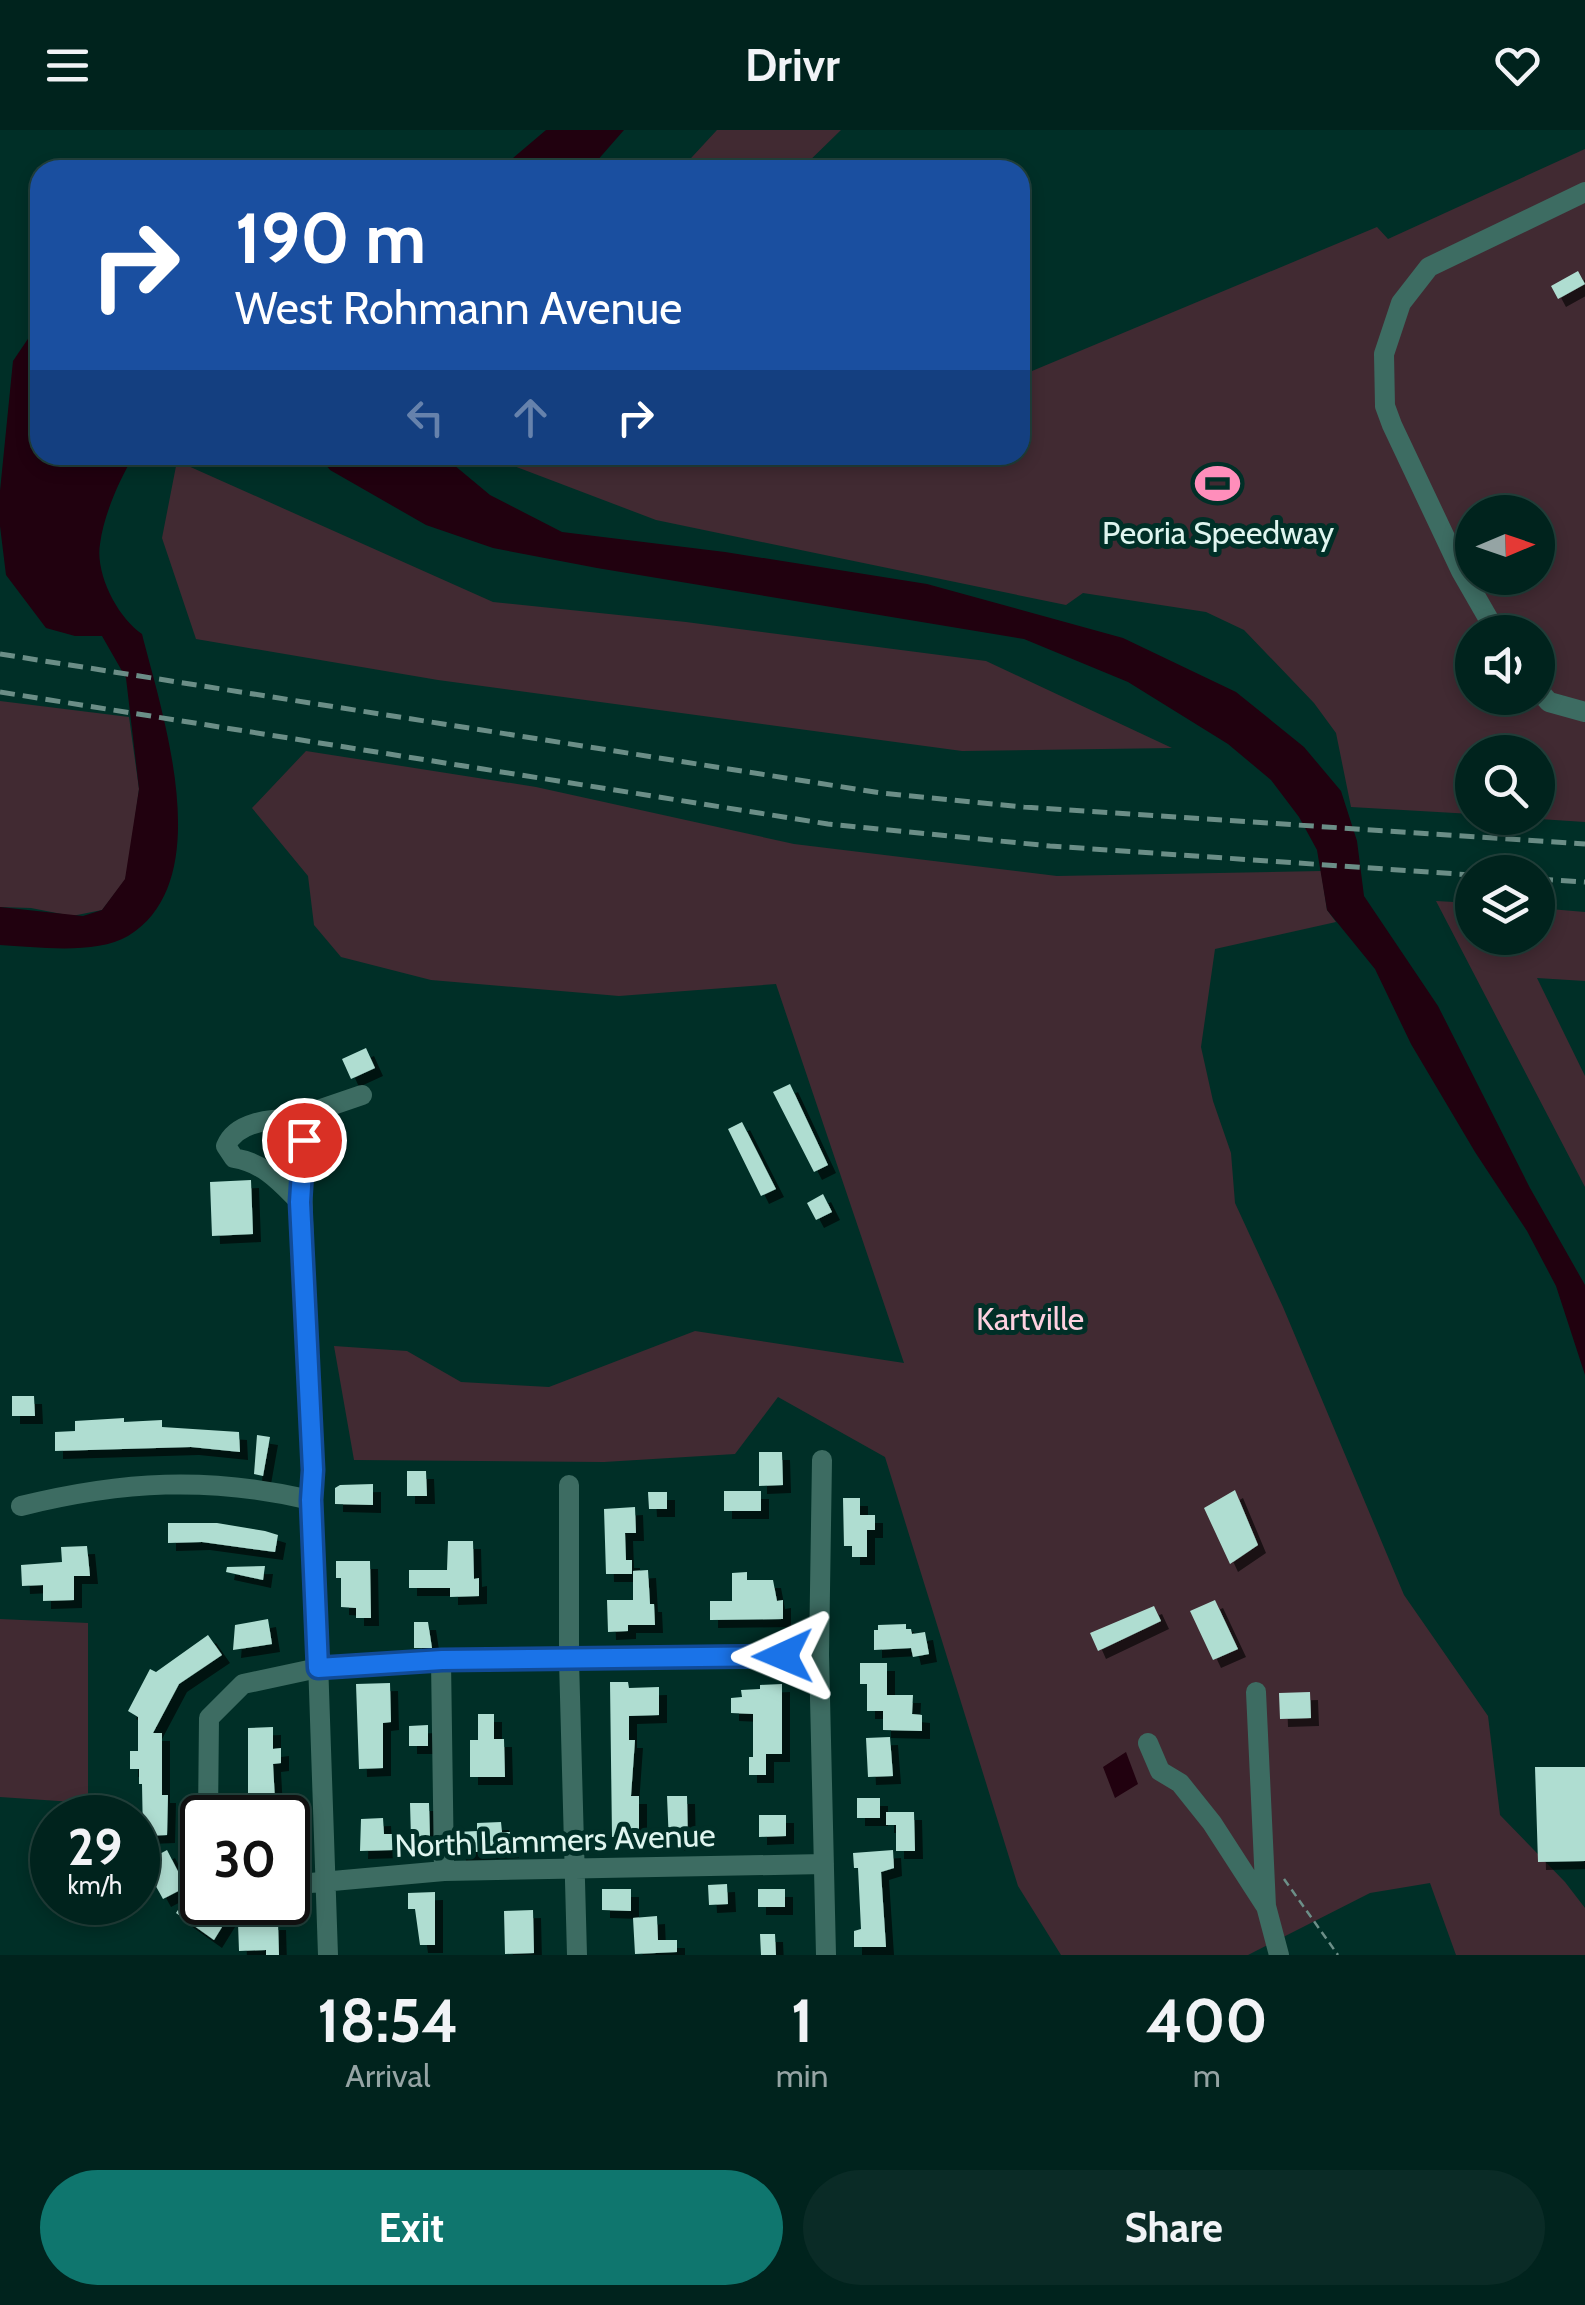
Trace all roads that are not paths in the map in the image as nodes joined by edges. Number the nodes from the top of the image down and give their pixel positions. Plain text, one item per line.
1 (1585, 192) edge
2 (1486, 615) edge
3 (1555, 704) edge
4 (1585, 712) edge
5 (362, 1095) dead end
6 (304, 1140) junction
7 (300, 1202) junction
8 (822, 1460) dead end
9 (569, 1484) dead end
10 (311, 1500) junction
11 (20, 1506) dead end
12 (819, 1656) junction
13 (442, 1660) junction
14 (569, 1660) junction
15 (318, 1668) junction
16 (1256, 1692) dead end
17 (1148, 1742) dead end
18 (208, 1795) edge
19 (824, 1864) junction
20 (575, 1870) junction
21 (444, 1871) junction
22 (326, 1881) junction
23 (310, 1882) edge
24 (1266, 1906) junction
25 (328, 1955) edge
26 (576, 1955) edge
27 (826, 1955) edge
28 (1278, 1955) edge

1 - 2 street
3 - 4 street
5 - 6 street
6 - 7 street
6 - 7 street
7 - 10 street
8 - 12 street
9 - 14 street
10 - 11 street
10 - 15 street
12 - 14 street
12 - 19 street
13 - 14 street
13 - 15 street
13 - 21 street
14 - 20 street
15 - 18 street
15 - 22 street
16 - 24 street
17 - 24 street
19 - 20 street, North Lammers Avenue
19 - 27 street
20 - 21 street, North Lammers Avenue
20 - 26 street
21 - 22 street, North Lammers Avenue
22 - 23 street, North Lammers Avenue
22 - 25 street
24 - 28 street

